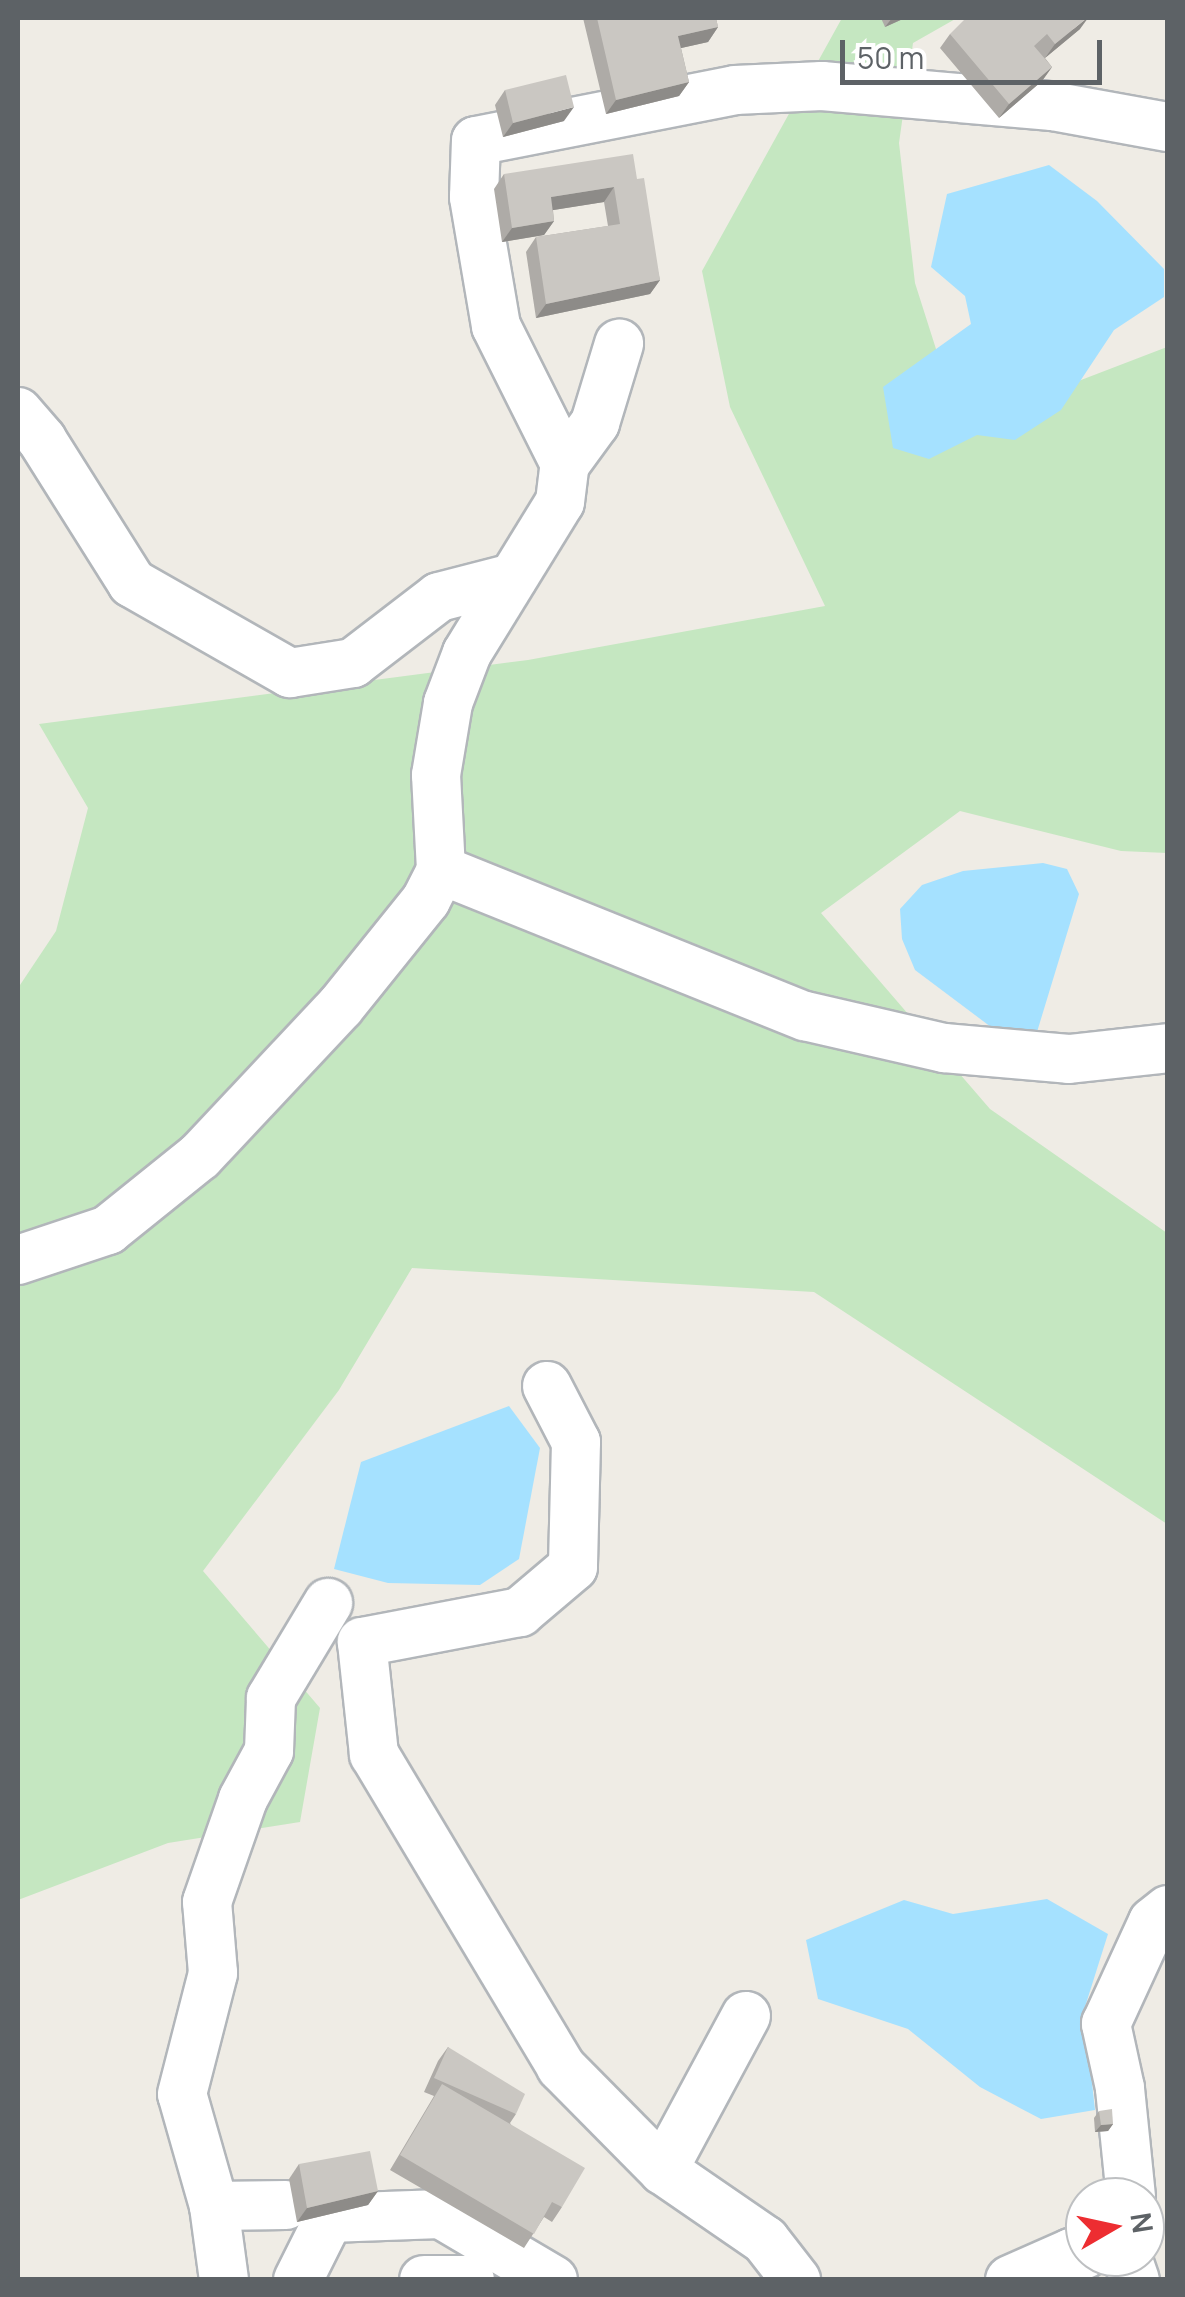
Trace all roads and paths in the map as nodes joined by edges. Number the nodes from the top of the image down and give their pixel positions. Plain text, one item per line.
1 (1168, 127) edge
2 (619, 344) dead end
3 (18, 412) edge
4 (564, 464) junction
5 (513, 578) junction
6 (441, 870) junction
7 (1168, 1048) edge
8 (18, 1260) edge
9 (547, 1386) dead end
10 (328, 1603) dead end
11 (1168, 1910) edge
12 (746, 2016) dead end
13 (663, 2170) junction
14 (1128, 2177) edge
15 (286, 2205) dead end
16 (214, 2206) junction
17 (1065, 2256) edge
18 (224, 2280) edge
19 (298, 2280) edge
20 (424, 2280) edge
21 (470, 2280) edge
22 (553, 2280) edge
23 (796, 2280) edge
24 (1010, 2280) edge

1 - 4 street
2 - 4 street
3 - 5 street
4 - 5 street
5 - 6 street
6 - 7 street
6 - 8 street
9 - 13 street
10 - 16 street
11 - 14 street
12 - 13 street
13 - 23 street
15 - 16 street
16 - 18 street
17 - 24 street
19 - 22 street
20 - 21 street

